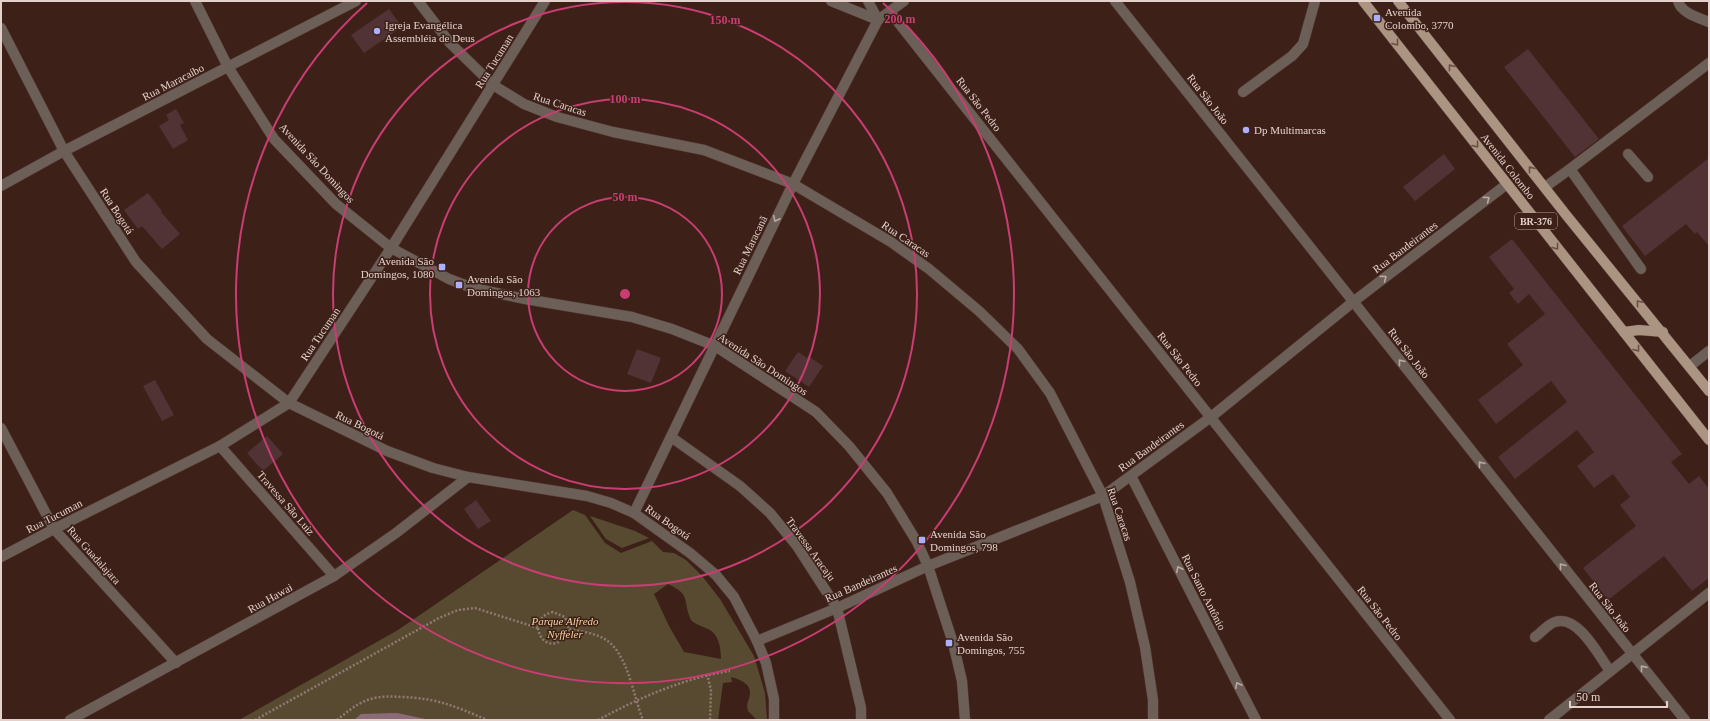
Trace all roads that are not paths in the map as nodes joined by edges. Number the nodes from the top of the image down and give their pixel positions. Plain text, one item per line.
1 (195, 1) edge
2 (356, 1) edge
3 (418, 1) edge
4 (545, 1) edge
5 (868, 1) edge
6 (904, 1) edge
7 (1115, 1) edge
8 (1315, 1) edge
9 (1363, 1) edge
10 (1398, 1) edge
11 (1678, 1) edge
12 (837, 2) edge
13 (890, 12) junction
14 (878, 20) junction
15 (1709, 22) edge
16 (1, 28) edge
17 (1709, 63) edge
18 (228, 67) junction
19 (493, 85) junction
20 (1243, 92) dead end
21 (64, 151) junction
22 (1628, 154) dead end
23 (1570, 169) junction
24 (1648, 177) dead end
25 (793, 184) junction
26 (1507, 184) junction
27 (1, 186) edge
28 (1545, 187) junction
29 (391, 248) junction
30 (1641, 269) dead end
31 (1353, 302) junction
32 (1624, 332) junction
33 (1663, 332) junction
34 (715, 346) junction
35 (1709, 351) edge
36 (1690, 366) junction
37 (1709, 391) edge
38 (289, 403) junction
39 (1211, 417) junction
40 (1, 428) edge
41 (671, 437) junction
42 (1709, 440) edge
43 (220, 446) junction
44 (1131, 476) junction
45 (468, 477) junction
46 (1103, 496) junction
47 (634, 513) junction
48 (54, 529) junction
49 (1, 557) edge
50 (928, 566) junction
51 (334, 576) junction
52 (1709, 593) edge
53 (837, 608) junction
54 (1535, 637) dead end
55 (757, 641) junction
56 (1632, 654) junction
57 (176, 664) junction
58 (1610, 671) junction
59 (70, 720) edge
60 (774, 720) edge
61 (861, 720) edge
62 (965, 720) edge
63 (1153, 720) edge
64 (1256, 720) edge
65 (1450, 720) edge
66 (1549, 720) edge
67 (1685, 720) edge

1 - 18 street, Avenida São Domingos
2 - 18 street, Rua Maracaibo
3 - 19 street, Rua Caracas
4 - 19 street, Rua Tucuman
5 - 14 street
6 - 13 street, Rua Maracanã
7 - 31 street, Rua São João
8 - 20 street
9 -> 26 main road, Avenida Colombo / BR-376
28 -> 10 main road, Avenida Colombo / BR-376
11 - 15 street
12 - 14 street
13 - 14 street, Rua Maracanã
13 - 39 street, Rua São Pedro
14 - 25 street, Rua Maracanã
16 - 21 street, Rua Bogotá
17 - 23 street
18 - 21 street, Rua Maracaibo
18 - 29 street, Avenida São Domingos
19 - 25 street, Rua Caracas
19 - 29 street, Rua Tucuman
21 - 27 street, Rua Maracaibo
21 - 38 street, Rua Bogotá
22 - 24 street
23 - 28 street
23 - 30 street
25 -> 34 street, Rua Maracanã
25 - 46 street, Rua Caracas
31 -> 26 street, Rua Bandeirantes
26 -> 32 main road, Avenida Colombo / BR-376
33 -> 28 main road, Avenida Colombo / BR-376
29 - 34 street, Avenida São Domingos
29 - 38 street, Rua Tucuman
31 - 39 street, Rua Bandeirantes
56 -> 31 street, Rua São João
32 - 33 main road
32 -> 42 main road, Avenida Colombo / BR-376
33 - 36 main road, Avenida Colombo / BR-376
34 - 41 street, Rua Maracanã
34 - 50 street, Avenida São Domingos
35 - 36 street
36 - 37 main road, Avenida Colombo / BR-376
38 - 43 street, Rua Tucuman
38 - 45 street, Rua Bogotá
39 - 44 street, Rua Bandeirantes
39 - 65 street, Rua São Pedro
40 - 48 street, Rua Guadalajara
41 - 47 street, Rua Maracanã
41 - 53 street, Travessa Aracaju
43 - 48 street, Rua Tucuman
43 - 51 street, Travessa São Luiz
44 - 46 street, Rua Bandeirantes
64 -> 44 street, Rua Santo Antônio
45 - 47 street, Rua Bogotá
45 - 51 street, Rua Hawai
46 - 50 street, Rua Bandeirantes
46 - 63 street, Rua Caracas
47 - 55 street, Rua Bogotá
48 - 49 street, Rua Tucuman
48 - 57 street, Rua Guadalajara
50 - 53 street, Rua Bandeirantes
50 - 62 street, Avenida São Domingos
51 - 57 street, Rua Hawai
52 - 56 street
53 - 55 street, Rua Bandeirantes
53 - 61 street, Travessa Aracaju
54 - 58 street
55 - 60 street, Rua Bogotá
56 - 58 street
67 -> 56 street, Rua São João
57 - 59 street, Rua Hawai
58 - 66 street

